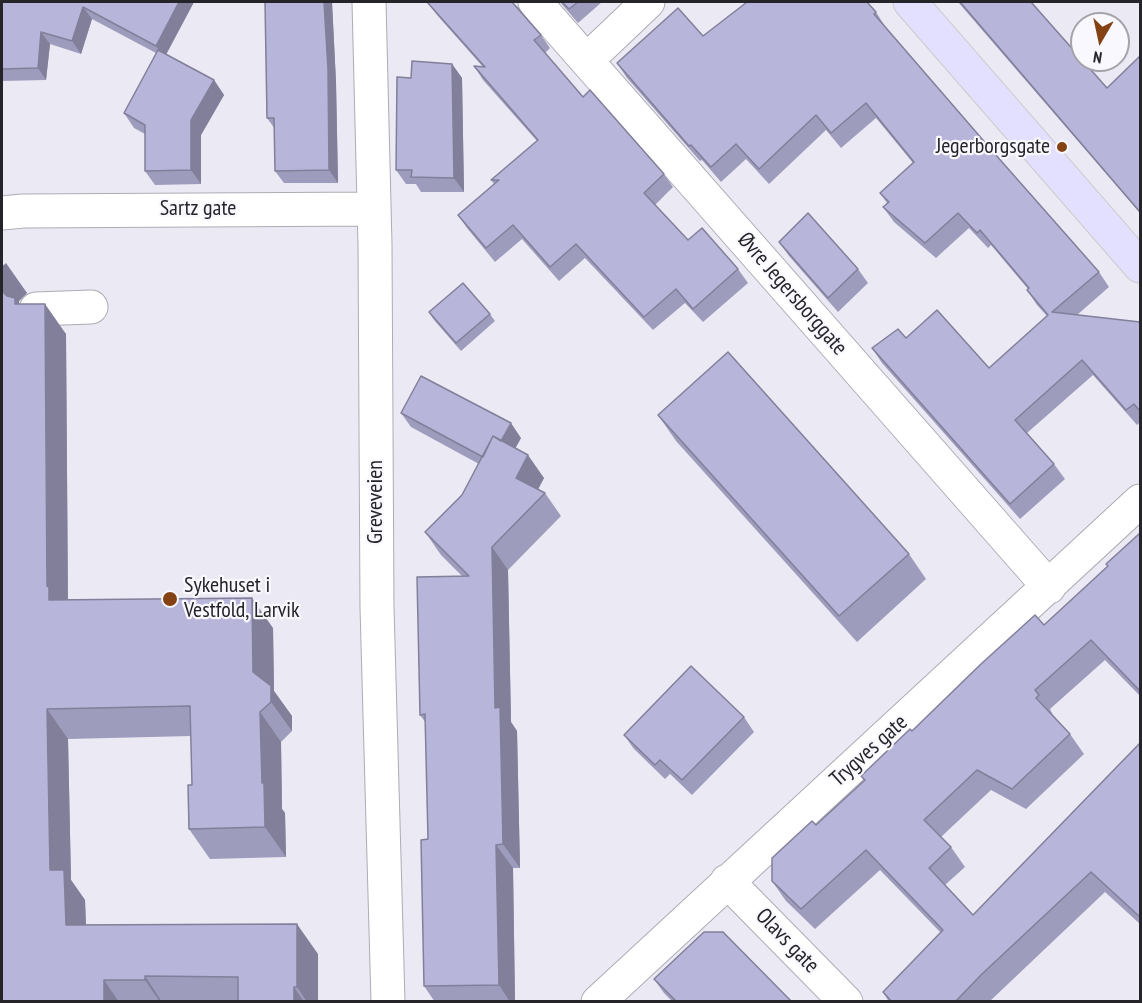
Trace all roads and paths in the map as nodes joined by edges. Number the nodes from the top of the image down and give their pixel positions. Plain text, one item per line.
1 (369, 2) edge
2 (535, 2) edge
3 (648, 2) edge
4 (910, 2) edge
5 (587, 60) junction
6 (374, 209) junction
7 (12, 212) edge
8 (1140, 267) edge
9 (91, 307) dead end
10 (36, 309) edge
11 (1140, 501) edge
12 (1049, 587) junction
13 (728, 881) junction
14 (388, 1002) edge
15 (598, 1002) edge
16 (846, 1002) edge

1 - 6 street, Greveveien
2 - 5 street, Øvre Jegersborggate
3 - 5 street
4 - 8 main road
5 - 12 street, Øvre Jegersborggate
6 - 7 street, Sartz gate
6 - 14 street, Greveveien
9 - 10 street
11 - 12 street, Trygves gate
12 - 13 street, Trygves gate
13 - 15 street, Trygves gate
13 - 16 street, Olavs gate

